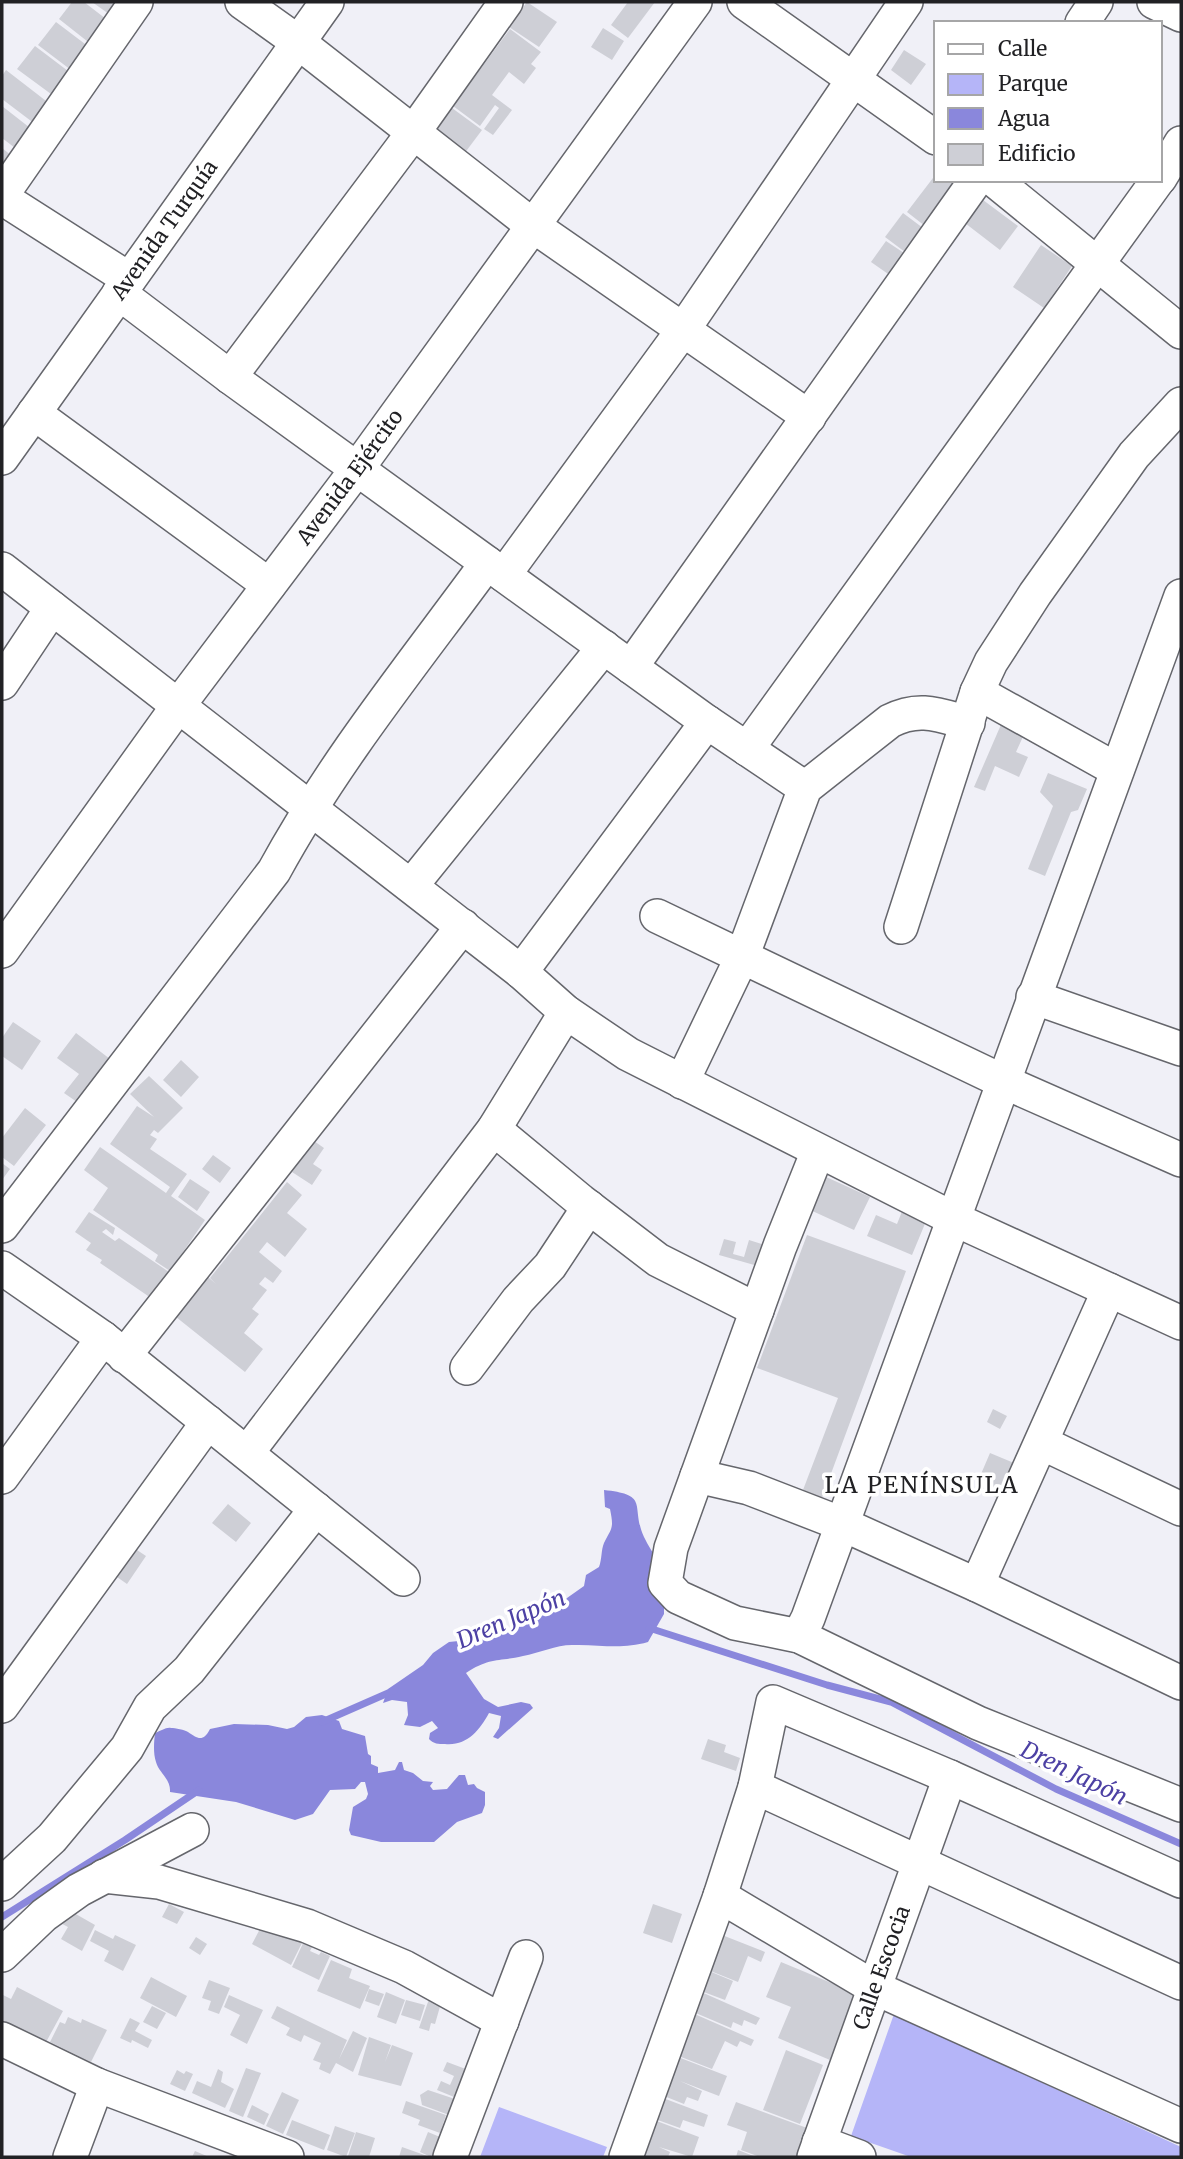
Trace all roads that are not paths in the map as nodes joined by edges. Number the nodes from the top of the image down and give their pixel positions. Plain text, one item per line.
1 (136, 2) edge
2 (242, 2) edge
3 (327, 2) edge
4 (506, 2) edge
5 (695, 2) edge
6 (744, 2) edge
7 (906, 2) edge
8 (1096, 2) edge
9 (1154, 2) edge
10 (1181, 15) edge
11 (1083, 21) edge
12 (298, 42) junction
13 (853, 79) junction
14 (414, 132) junction
15 (934, 137) edge
16 (1181, 143) edge
17 (1162, 174) edge
18 (975, 182) edge
19 (996, 182) edge
20 (1157, 182) edge
21 (2, 196) edge
22 (532, 225) junction
23 (1096, 264) junction
24 (124, 286) junction
25 (683, 330) junction
26 (1181, 332) edge
27 (230, 377) junction
28 (1181, 404) edge
29 (34, 412) junction
30 (809, 417) junction
31 (2, 458) edge
32 (357, 469) junction
33 (2, 569) edge
34 (496, 569) junction
35 (269, 585) junction
36 (1181, 596) edge
37 (52, 608) junction
38 (604, 647) junction
39 (631, 667) junction
40 (2, 683) edge
41 (178, 706) junction
42 (973, 708) junction
43 (707, 722) junction
44 (747, 749) junction
45 (1117, 771) junction
46 (805, 788) junction
47 (309, 809) junction
48 (411, 886) junction
49 (657, 916) dead end
50 (463, 926) junction
51 (901, 927) dead end
52 (2, 951) edge
53 (742, 957) junction
54 (521, 972) junction
55 (1034, 997) junction
56 (566, 1012) junction
57 (1180, 1046) edge
58 (1002, 1081) junction
59 (682, 1082) junction
60 (494, 1129) junction
61 (818, 1150) junction
62 (1181, 1160) edge
63 (589, 1207) junction
64 (954, 1219) junction
65 (2, 1226) edge
66 (2, 1268) edge
67 (1109, 1290) junction
68 (757, 1310) junction
69 (1181, 1322) edge
70 (113, 1347) junction
71 (467, 1368) dead end
72 (208, 1423) junction
73 (1042, 1443) junction
74 (247, 1453) junction
75 (697, 1476) junction
76 (2, 1477) edge
77 (316, 1509) junction
78 (1181, 1509) edge
79 (842, 1524) junction
80 (403, 1579) dead end
81 (977, 1585) junction
82 (799, 1636) junction
83 (1181, 1683) edge
84 (2, 1706) edge
85 (950, 1777) junction
86 (755, 1787) junction
87 (1181, 1805) edge
88 (192, 1830) dead end
89 (920, 1861) junction
90 (104, 1876) junction
91 (1181, 1881) edge
92 (2, 1884) edge
93 (720, 1896) junction
94 (2, 1955) edge
95 (526, 1956) dead end
96 (1181, 1983) edge
97 (875, 1987) junction
98 (502, 2021) junction
99 (2, 2039) edge
100 (97, 2085) junction
101 (1181, 2126) edge
102 (817, 2150) edge
103 (70, 2157) edge
104 (287, 2157) edge
105 (450, 2157) edge
106 (626, 2157) edge
107 (859, 2157) edge

1 - 21 street
2 - 12 street
3 - 12 street, Avenida Turquía
4 - 14 street
5 - 22 street, Avenida Ejército
6 - 13 street
7 - 13 street
8 - 11 street
9 - 10 street
12 - 14 street
12 - 24 street, Avenida Turquía
13 - 15 street
13 - 25 street
14 - 22 street
14 - 27 street
16 - 17 street
18 - 30 street
19 - 23 street
20 - 23 street
21 - 24 street
22 - 25 street
22 - 32 street, Avenida Ejército
23 - 26 street
23 - 44 street
24 - 27 street
24 - 29 street, Avenida Turquía
25 - 30 street
25 - 34 street
27 - 32 street
28 - 42 street
29 - 31 street, Avenida Turquía
29 - 35 street
30 - 39 street
32 - 34 street
32 - 35 street, Avenida Ejército
33 - 37 street
34 - 38 street
34 - 47 street
35 - 41 street, Avenida Ejército
36 - 45 street
37 - 40 street
37 - 41 street
38 - 39 street
38 - 48 street
39 - 43 street
41 - 47 street
41 - 52 street, Avenida Ejército
42 - 45 street
42 - 46 street
42 - 51 street
43 - 44 street
43 - 54 street
44 - 46 street
45 - 55 street
46 - 53 street
47 - 48 street
47 - 65 street
48 - 50 street
49 - 53 street
50 - 54 street
50 - 70 street
53 - 58 street
53 - 59 street
54 - 56 street
55 - 57 street
55 - 58 street
56 - 59 street
56 - 60 street
58 - 62 street
58 - 64 street
59 - 61 street
60 - 63 street
60 - 74 street
61 - 64 street
61 - 68 street
63 - 68 street
63 - 71 street
64 - 67 street
64 - 79 street
66 - 70 street
67 - 69 street
67 - 73 street
68 - 75 street
70 - 72 street
70 - 76 street
72 - 74 street
72 - 84 street
73 - 78 street
73 - 81 street
74 - 77 street
75 - 79 street
75 - 82 street
77 - 80 street
77 - 92 street
79 - 81 street
79 - 82 street
81 - 83 street
82 - 87 street
85 - 86 street
85 - 89 street, Calle Escocia
85 - 91 street
86 - 89 street
86 - 93 street
88 - 90 street
89 - 96 street
89 - 97 street, Calle Escocia
90 - 94 street
90 - 98 street
93 - 97 street
93 - 106 street
95 - 98 street
97 - 101 street
97 - 102 street, Calle Escocia
98 - 105 street
99 - 100 street
100 - 103 street
100 - 104 street
102 - 107 street

